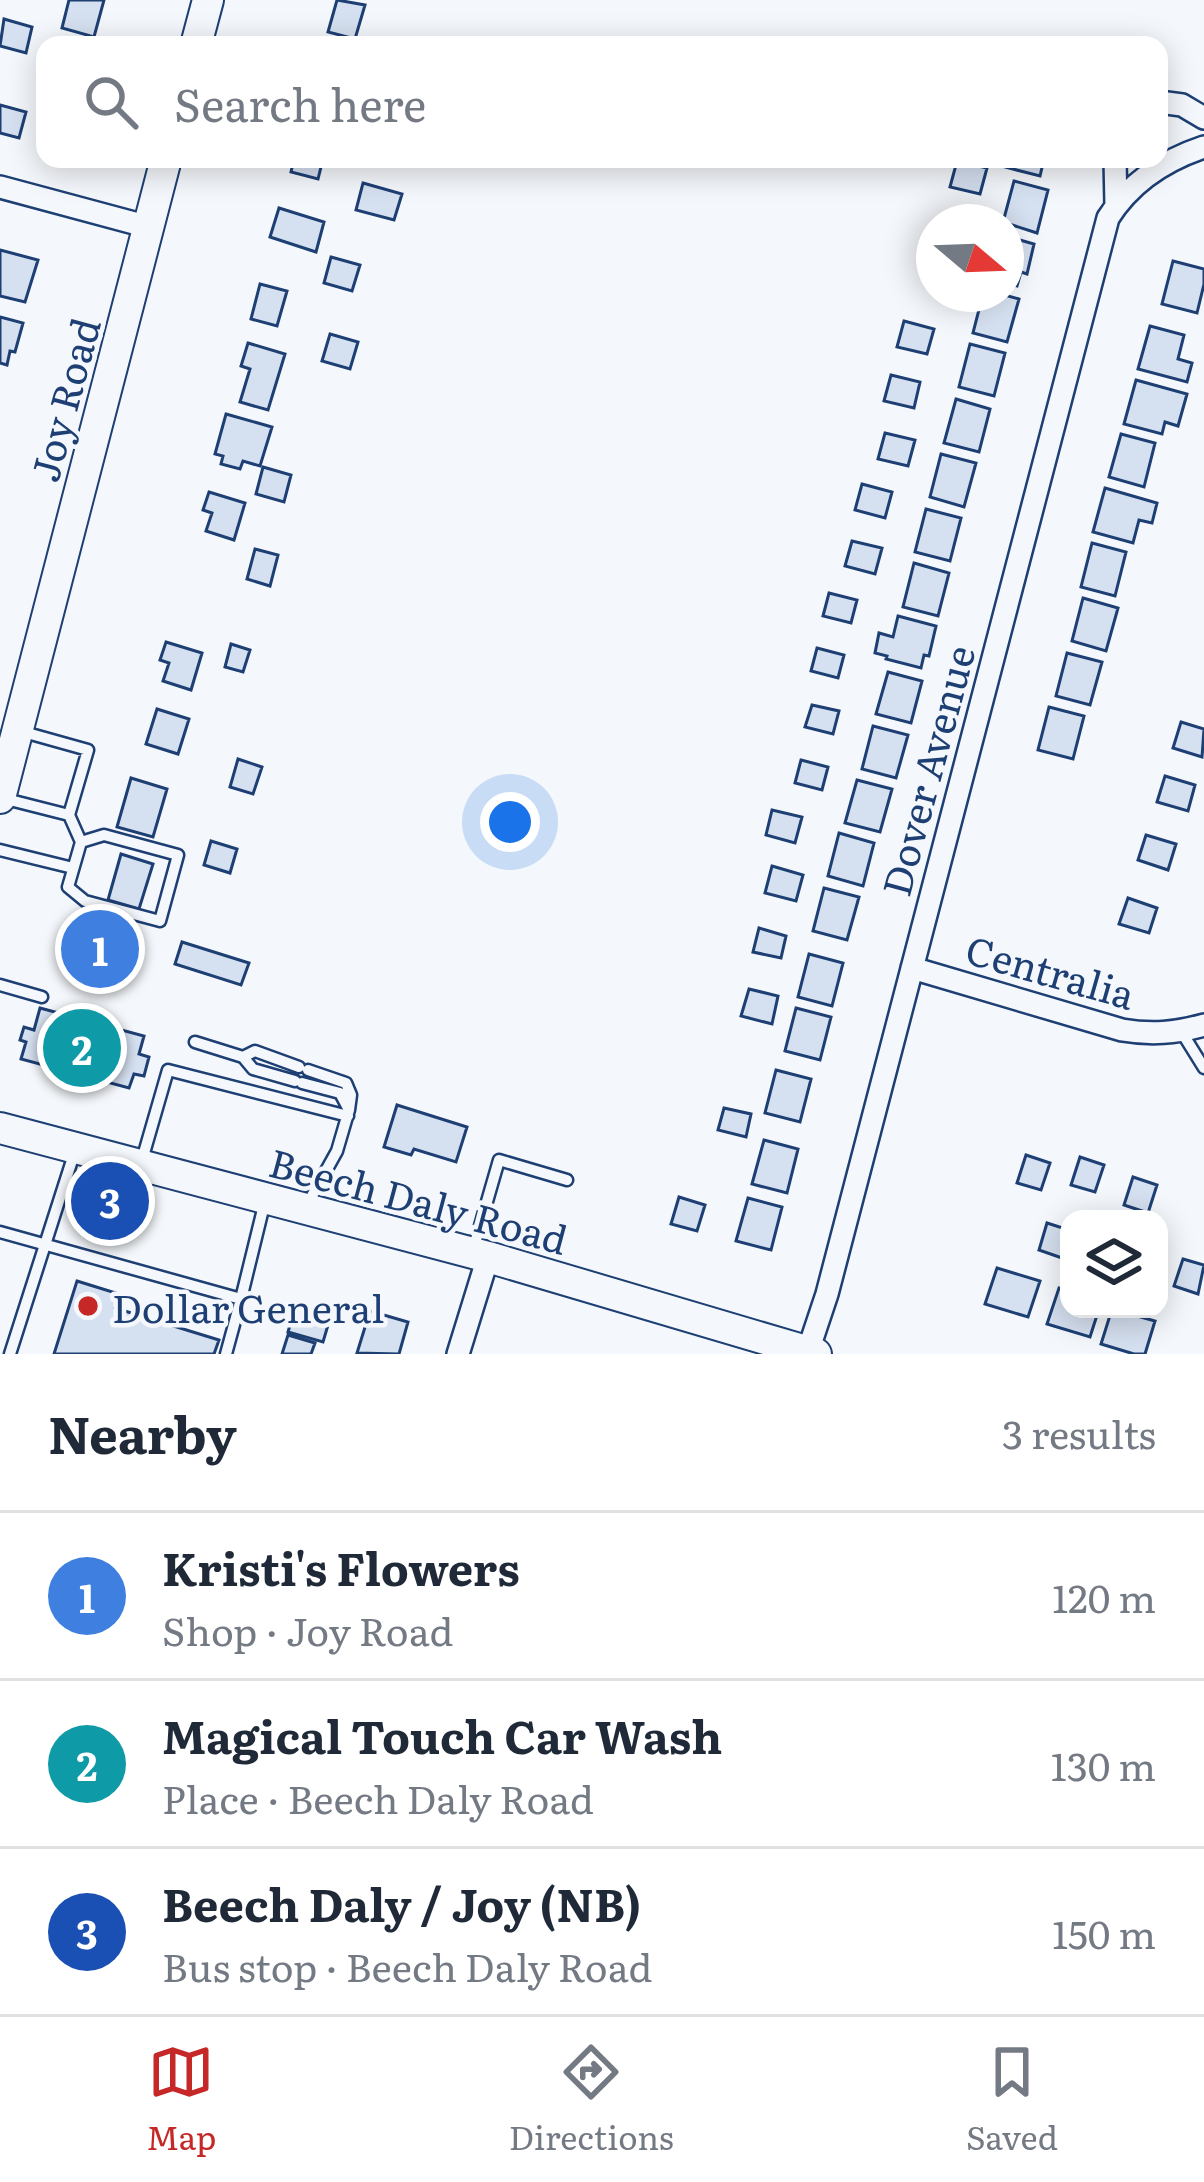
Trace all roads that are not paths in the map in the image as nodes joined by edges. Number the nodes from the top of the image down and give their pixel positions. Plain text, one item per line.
1 (208, 0) edge
2 (198, 36) edge
3 (1168, 103) edge
4 (1204, 118) edge
5 (1204, 147) edge
6 (1168, 164) edge
7 (164, 168) edge
8 (1115, 168) edge
9 (1162, 168) edge
10 (0, 187) edge
11 (1116, 206) junction
12 (148, 227) junction
13 (13, 716) edge
14 (0, 798) edge
15 (69, 814) junction
16 (81, 842) junction
17 (0, 850) edge
18 (73, 868) junction
19 (912, 968) junction
20 (0, 985) edge
21 (42, 997) dead end
22 (1186, 1030) edge
23 (195, 1042) dead end
24 (243, 1057) junction
25 (1204, 1068) edge
26 (349, 1113) junction
27 (0, 1128) edge
28 (76, 1148) junction
29 (141, 1164) junction
30 (568, 1180) dead end
31 (266, 1198) junction
32 (305, 1208) junction
33 (0, 1232) edge
34 (44, 1245) junction
35 (480, 1254) junction
36 (241, 1299) junction
37 (810, 1353) edge
38 (10, 1354) edge
39 (226, 1354) edge
40 (458, 1354) edge

1 - 2 main road
3 - 4 street
5 - 6 street
7 - 12 main road, Joy Road
8 - 11 street, Dover Avenue
9 - 11 street
10 - 12 street
11 - 19 street, Dover Avenue
12 - 13 main road, Joy Road
13 - 14 main road, Joy Road
13 - 15 lane
14 - 15 lane
15 - 16 lane
16 - 18 lane
16 - 18 lane
17 - 18 lane
19 - 22 street, Centralia
19 - 37 street, Dover Avenue
20 - 21 lane
22 - 25 lane
23 - 24 lane
24 - 26 lane
24 - 26 lane
26 - 29 lane
26 - 32 lane
27 - 28 main road, Beech Daly Road
28 - 29 main road, Beech Daly Road
28 - 34 lane
29 - 31 main road, Beech Daly Road
30 - 35 lane
31 - 32 main road, Beech Daly Road
31 - 36 lane
32 - 35 main road, Beech Daly Road
33 - 34 lane
34 - 36 lane
34 - 38 lane
35 - 37 main road, Beech Daly Road
35 - 40 street
36 - 39 lane

